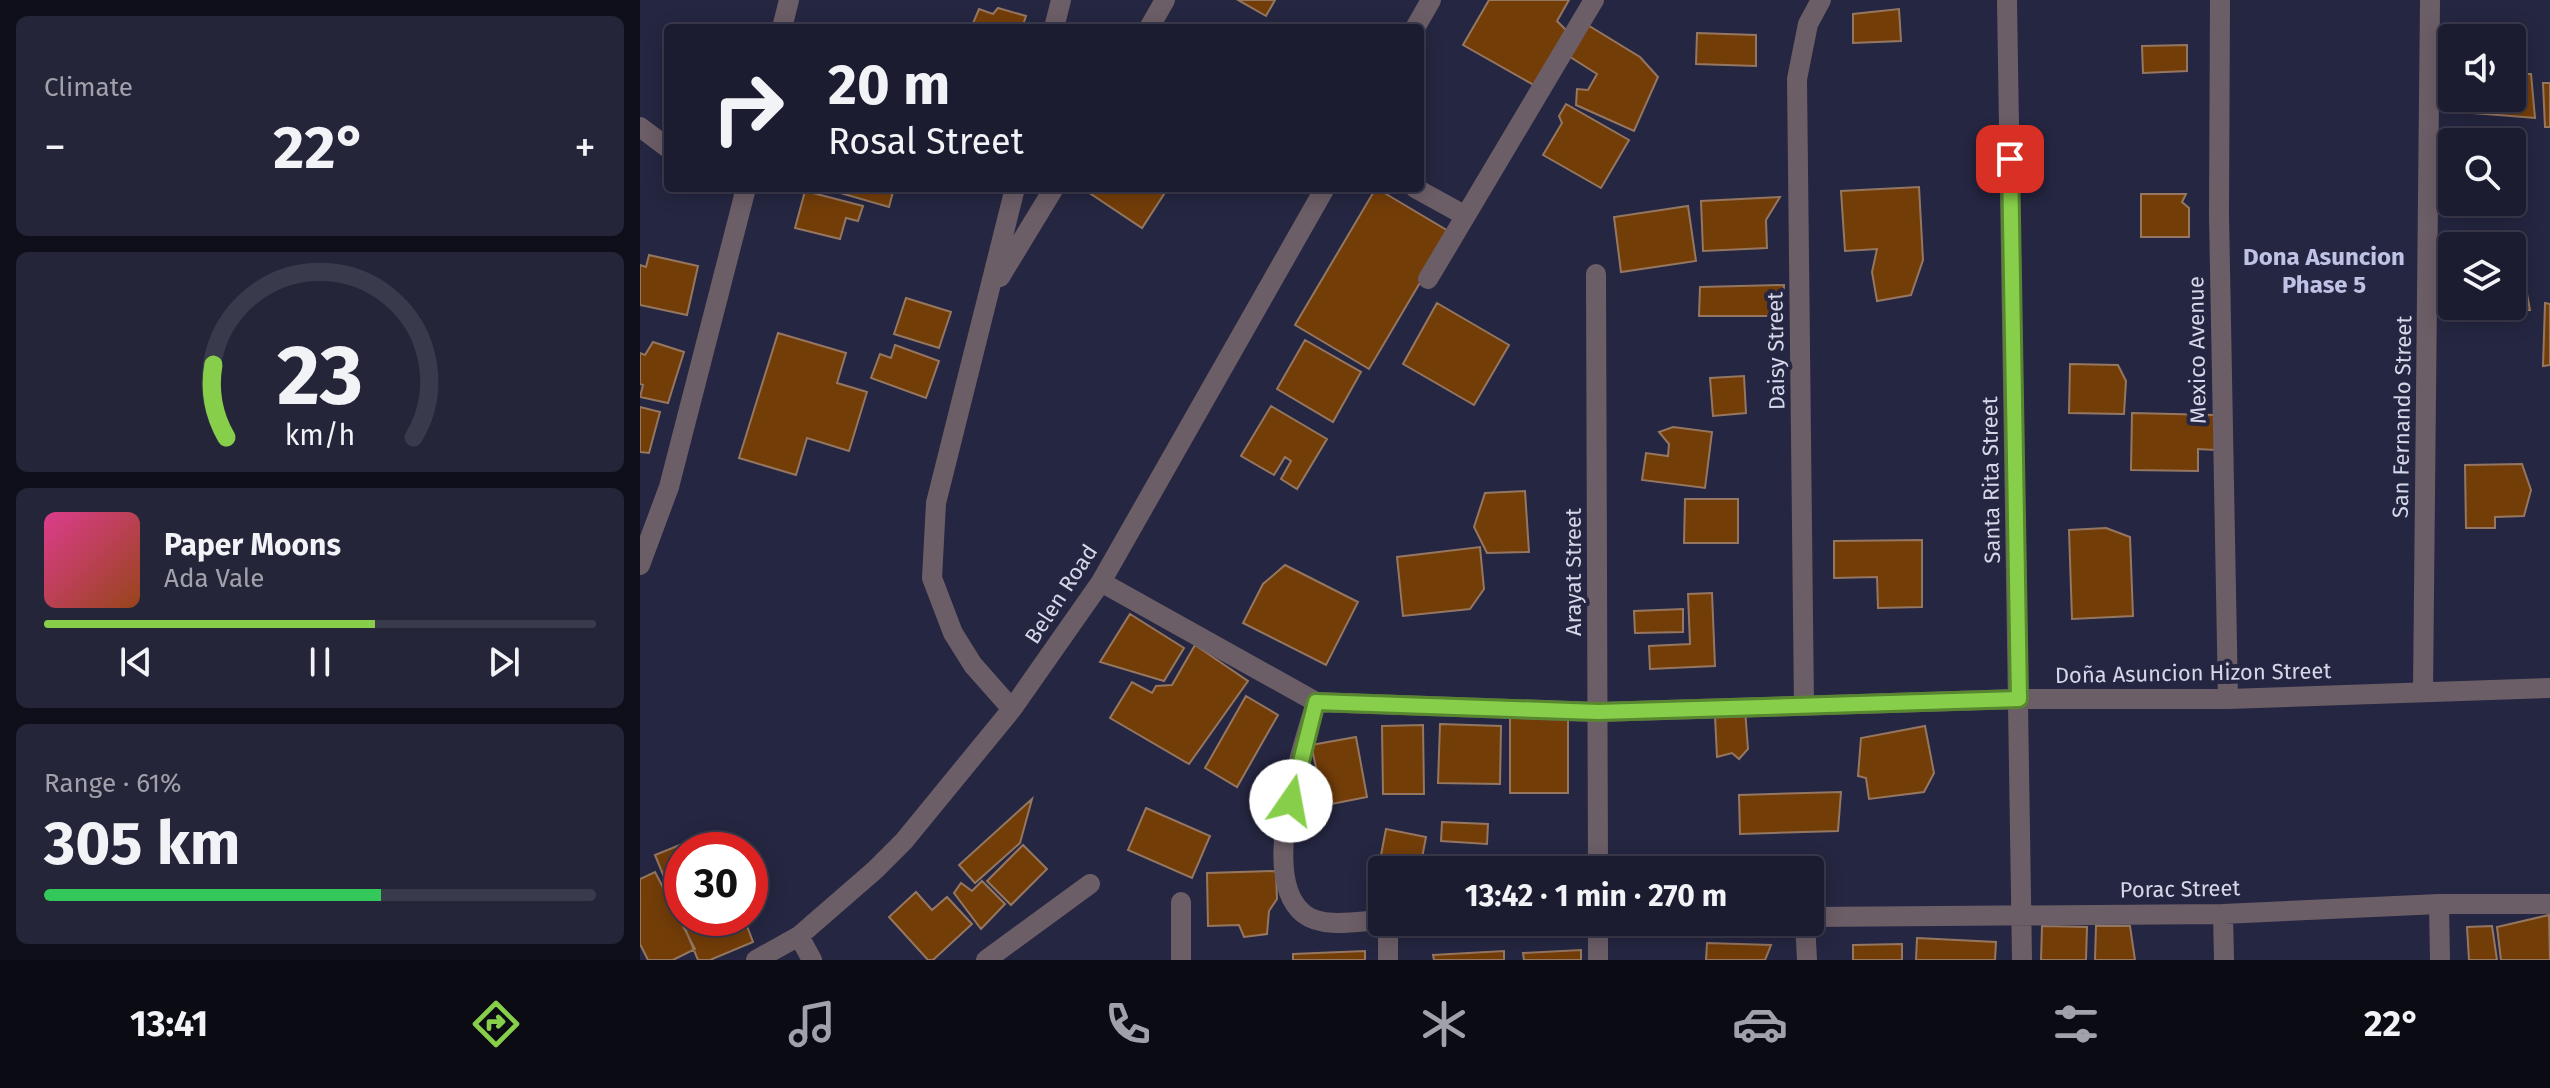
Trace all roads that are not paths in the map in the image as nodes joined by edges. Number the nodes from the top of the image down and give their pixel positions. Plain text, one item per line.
1 (789, 0) edge
2 (1061, 0) edge
3 (1165, 0) edge
4 (1431, 0) edge
5 (1594, 0) edge
6 (1821, 0) edge
7 (2007, 0) edge
8 (2220, 0) edge
9 (2430, 0) edge
10 (783, 24) edge
11 (1055, 24) edge
12 (1151, 24) edge
13 (1417, 24) edge
14 (640, 127) edge
15 (664, 145) edge
16 (745, 192) edge
17 (1014, 192) edge
18 (1052, 192) edge
19 (1323, 192) edge
20 (1422, 192) edge
21 (1464, 215) junction
22 (1596, 274) dead end
23 (1428, 279) dead end
24 (988, 298) junction
25 (640, 565) edge
26 (1101, 582) junction
27 (2550, 688) edge
28 (2423, 691) junction
29 (2019, 699) junction
30 (2228, 699) junction
31 (1316, 702) junction
32 (1804, 706) junction
33 (1012, 709) junction
34 (1598, 712) junction
35 (1598, 856) edge
36 (1090, 884) dead end
37 (1181, 902) dead end
38 (2439, 904) junction
39 (2550, 904) edge
40 (2223, 914) junction
41 (2021, 915) junction
42 (1824, 917) edge
43 (1368, 920) edge
44 (799, 936) junction
45 (1388, 936) edge
46 (1598, 936) edge
47 (1806, 936) edge
48 (756, 960) edge
49 (812, 960) edge
50 (986, 960) edge
51 (1181, 960) edge
52 (1388, 960) edge
53 (1598, 960) edge
54 (1807, 960) edge
55 (2022, 960) edge
56 (2224, 960) edge
57 (2440, 960) edge

1 - 10 street
2 - 11 street
3 - 12 street
4 - 13 street
5 - 21 street
6 - 32 street, Daisy Street
7 - 29 street, Santa Rita Street
8 - 30 street, Mexico Avenue
9 - 28 street, San Fernando Street
14 - 15 street
16 - 25 street
17 - 24 street
18 - 24 street
19 - 26 street, Belen Road
20 - 21 street
21 - 23 street
22 - 34 street, Arayat Street
24 - 33 street
26 - 31 street
26 - 33 street, Belen Road
27 - 28 street, Doña Asuncion Hizon Street
28 - 30 street, Doña Asuncion Hizon Street
29 - 30 street, Doña Asuncion Hizon Street
29 - 32 street, Doña Asuncion Hizon Street
29 - 41 street, Santa Rita Street
31 - 34 street, Doña Asuncion Hizon Street
31 - 43 street
32 - 34 street, Doña Asuncion Hizon Street
33 - 44 street, Belen Road
34 - 35 street, Arayat Street
36 - 50 street
37 - 51 street
38 - 39 street, Porac Street
38 - 40 street, Porac Street
38 - 57 street
40 - 41 street, Porac Street
40 - 56 street
41 - 42 street, Porac Street
41 - 55 street, Santa Rita Street
44 - 48 street, Belen Road
44 - 49 street
45 - 52 street
46 - 53 street
47 - 54 street

